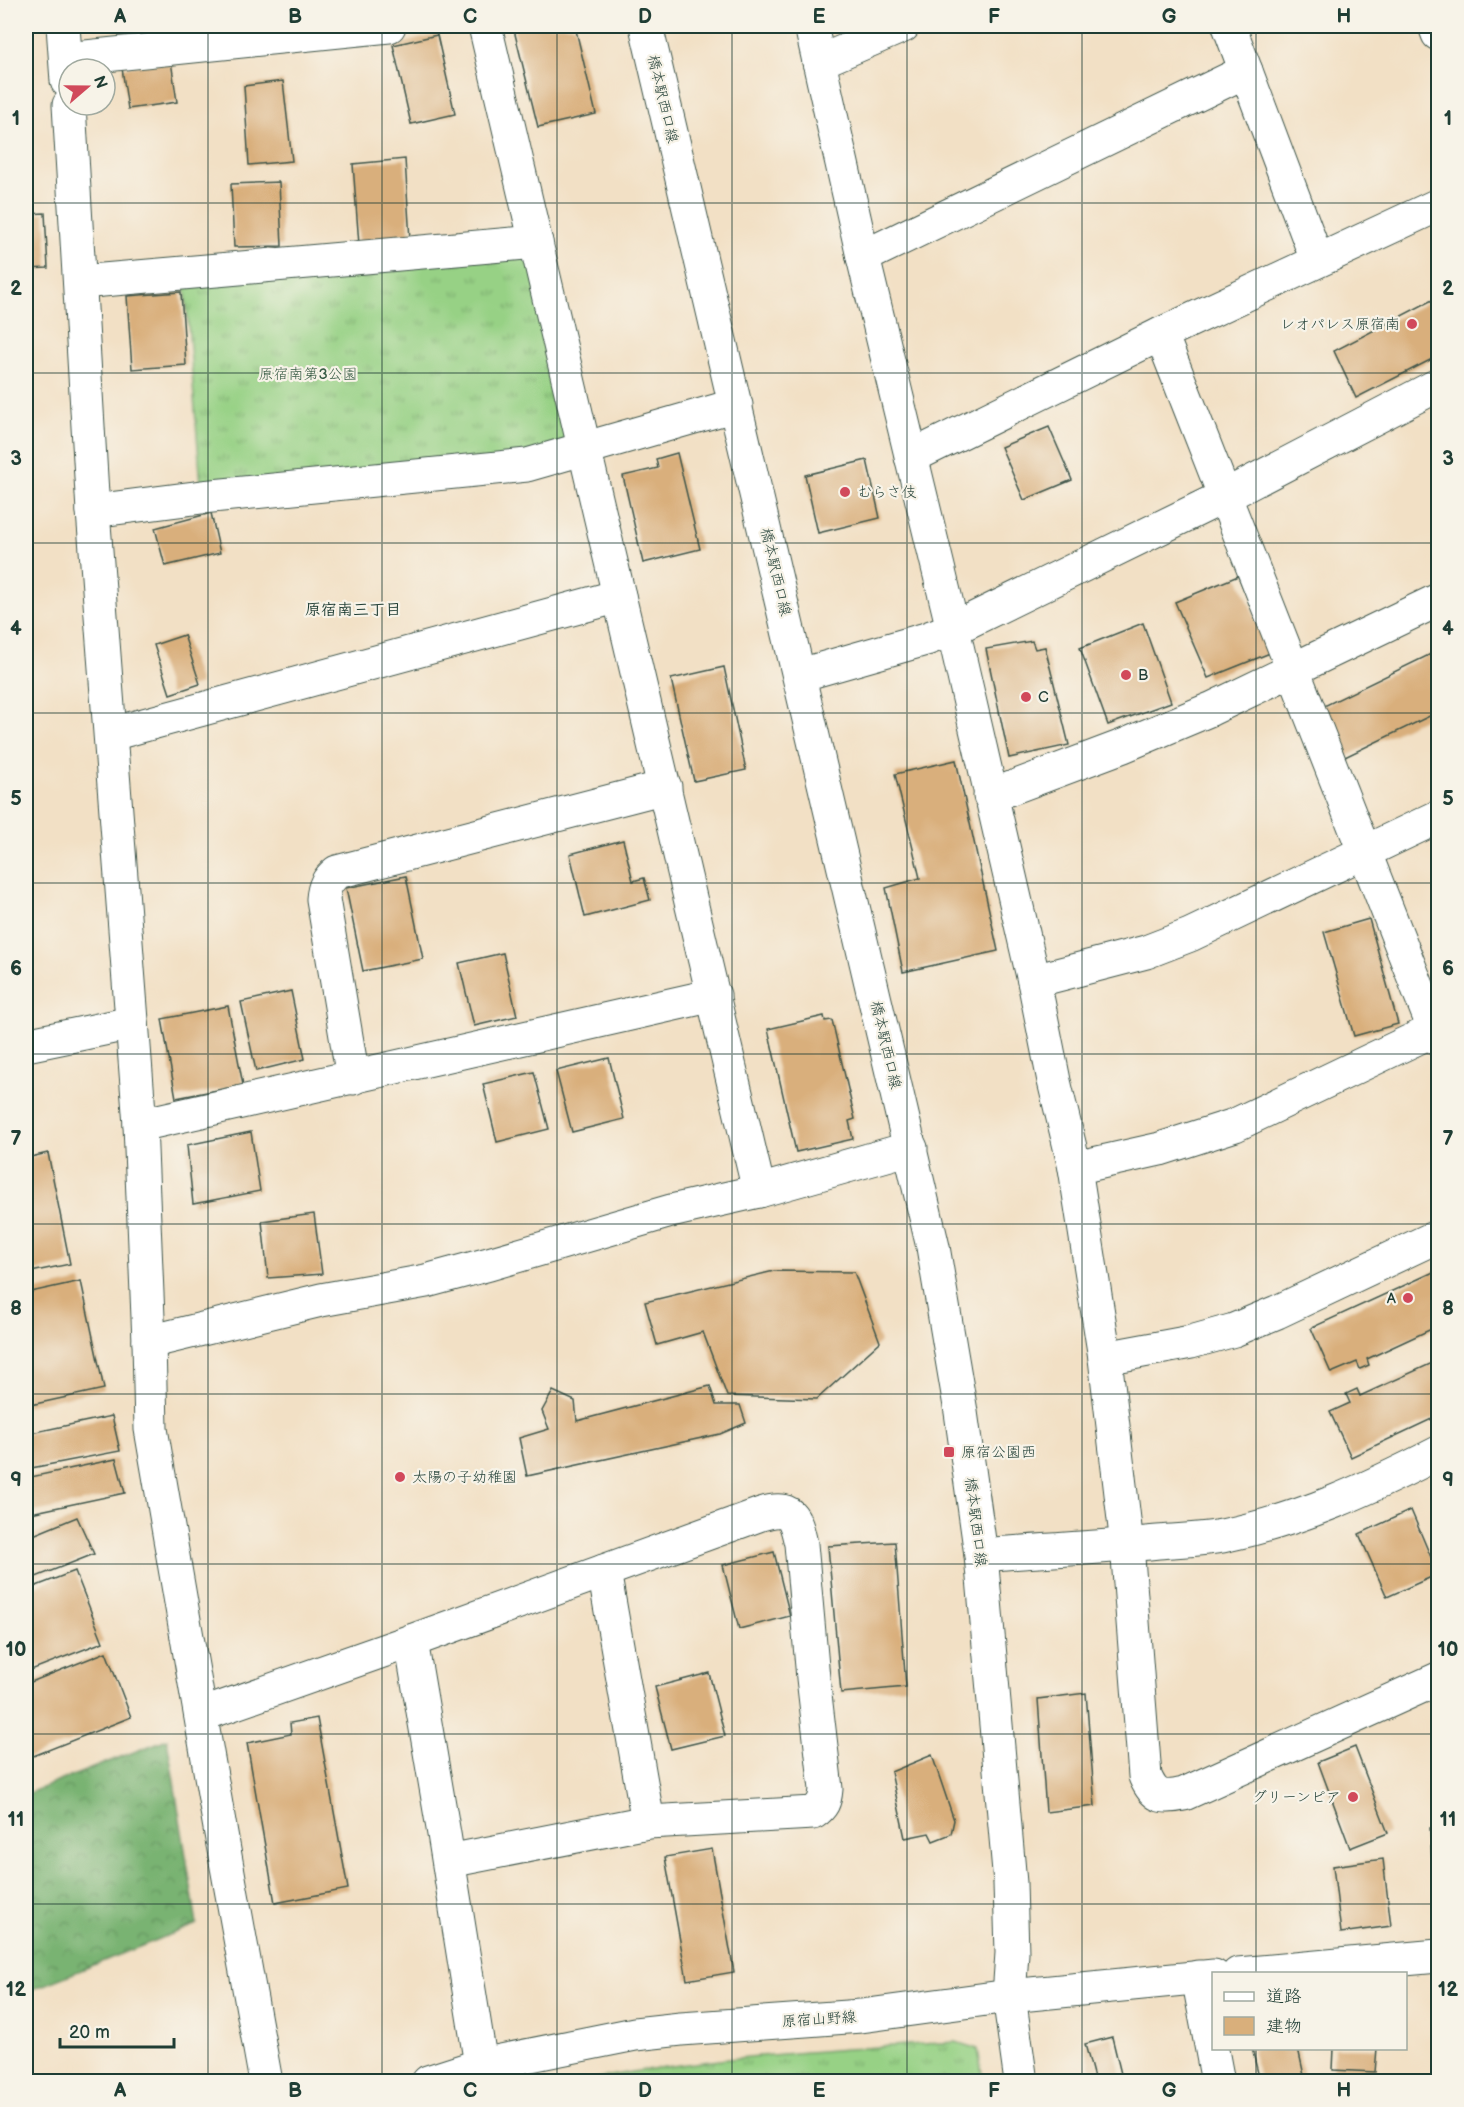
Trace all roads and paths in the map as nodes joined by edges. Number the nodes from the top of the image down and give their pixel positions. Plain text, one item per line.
1 (63, 26) edge
2 (389, 26) edge
3 (485, 26) edge
4 (646, 26) edge
5 (811, 26) edge
6 (903, 26) edge
7 (1229, 26) edge
8 (1436, 26) edge
9 (1438, 34) edge
10 (66, 57) edge
11 (86, 57) edge
12 (819, 62) junction
13 (1246, 70) junction
14 (70, 117) edge
15 (1438, 205) edge
16 (536, 242) junction
17 (863, 257) junction
18 (1317, 260) junction
19 (80, 282) junction
20 (1161, 334) junction
21 (1438, 385) edge
22 (736, 405) junction
23 (586, 448) junction
24 (911, 457) junction
25 (1223, 497) junction
26 (93, 512) junction
27 (619, 596) junction
28 (1438, 600) edge
29 (953, 629) junction
30 (1294, 670) junction
31 (800, 675) junction
32 (111, 734) junction
33 (665, 787) junction
34 (990, 796) junction
35 (1438, 817) edge
36 (1365, 852) junction
37 (1034, 981) junction
38 (714, 995) junction
39 (132, 1023) junction
40 (1437, 1032) edge
41 (26, 1045) edge
42 (353, 1078) junction
43 (140, 1125) junction
44 (911, 1148) junction
45 (1075, 1168) junction
46 (759, 1191) junction
47 (1438, 1236) edge
48 (149, 1342) junction
49 (1105, 1358) junction
50 (1438, 1453) edge
51 (1127, 1545) junction
52 (981, 1555) junction
53 (604, 1571) junction
54 (411, 1641) junction
55 (1438, 1679) edge
56 (201, 1715) junction
57 (648, 1822) junction
58 (449, 1861) junction
59 (1438, 1956) edge
60 (1260, 1972) edge
61 (1206, 1976) edge
62 (1009, 1996) junction
63 (1212, 2029) edge
64 (1214, 2050) edge
65 (481, 2065) junction
66 (266, 2082) edge
67 (428, 2082) edge
68 (1021, 2082) edge
69 (1218, 2082) edge

1 - 10 street
2 - 11 street
3 - 16 street
4 - 22 street, 橋本駅西口線
5 - 12 street
6 - 12 street
7 - 13 street
8 - 9 street
12 - 17 street
13 - 17 street
13 - 18 street
14 - 19 street
15 - 18 street
16 - 19 street
16 - 23 street
17 - 24 street
18 - 20 street
19 - 26 street
20 - 24 street
20 - 25 street
21 - 25 street
22 - 23 street
22 - 31 street, 橋本駅西口線
23 - 26 street
23 - 27 street
24 - 29 street
25 - 29 street
25 - 30 street
26 - 32 street
27 - 32 street
27 - 33 street
28 - 30 street
29 - 31 street
29 - 34 street
30 - 34 street
30 - 36 street
31 - 44 street, 橋本駅西口線
32 - 39 street
33 - 38 street
33 - 42 street
34 - 37 street
35 - 36 street
36 - 37 street
36 - 40 street
37 - 45 street
38 - 42 street
38 - 46 street
39 - 41 street
39 - 43 street
40 - 45 street
42 - 43 street
43 - 48 street
44 - 46 street
44 - 52 street, 橋本駅西口線
45 - 49 street
46 - 48 street
47 - 49 street
48 - 56 street
49 - 51 street
50 - 51 street
51 - 52 street
51 - 55 street
52 - 62 street, 橋本駅西口線
53 - 54 street
53 - 57 street
53 - 57 street
54 - 56 street
54 - 58 street
56 - 66 street
57 - 58 street
58 - 65 street
59 - 60 street
61 - 62 street, 原宿山野線
61 - 63 street
62 - 65 street, 原宿山野線
62 - 68 street, 橋本駅西口線
64 - 69 street
65 - 67 street, 原宿山野線

